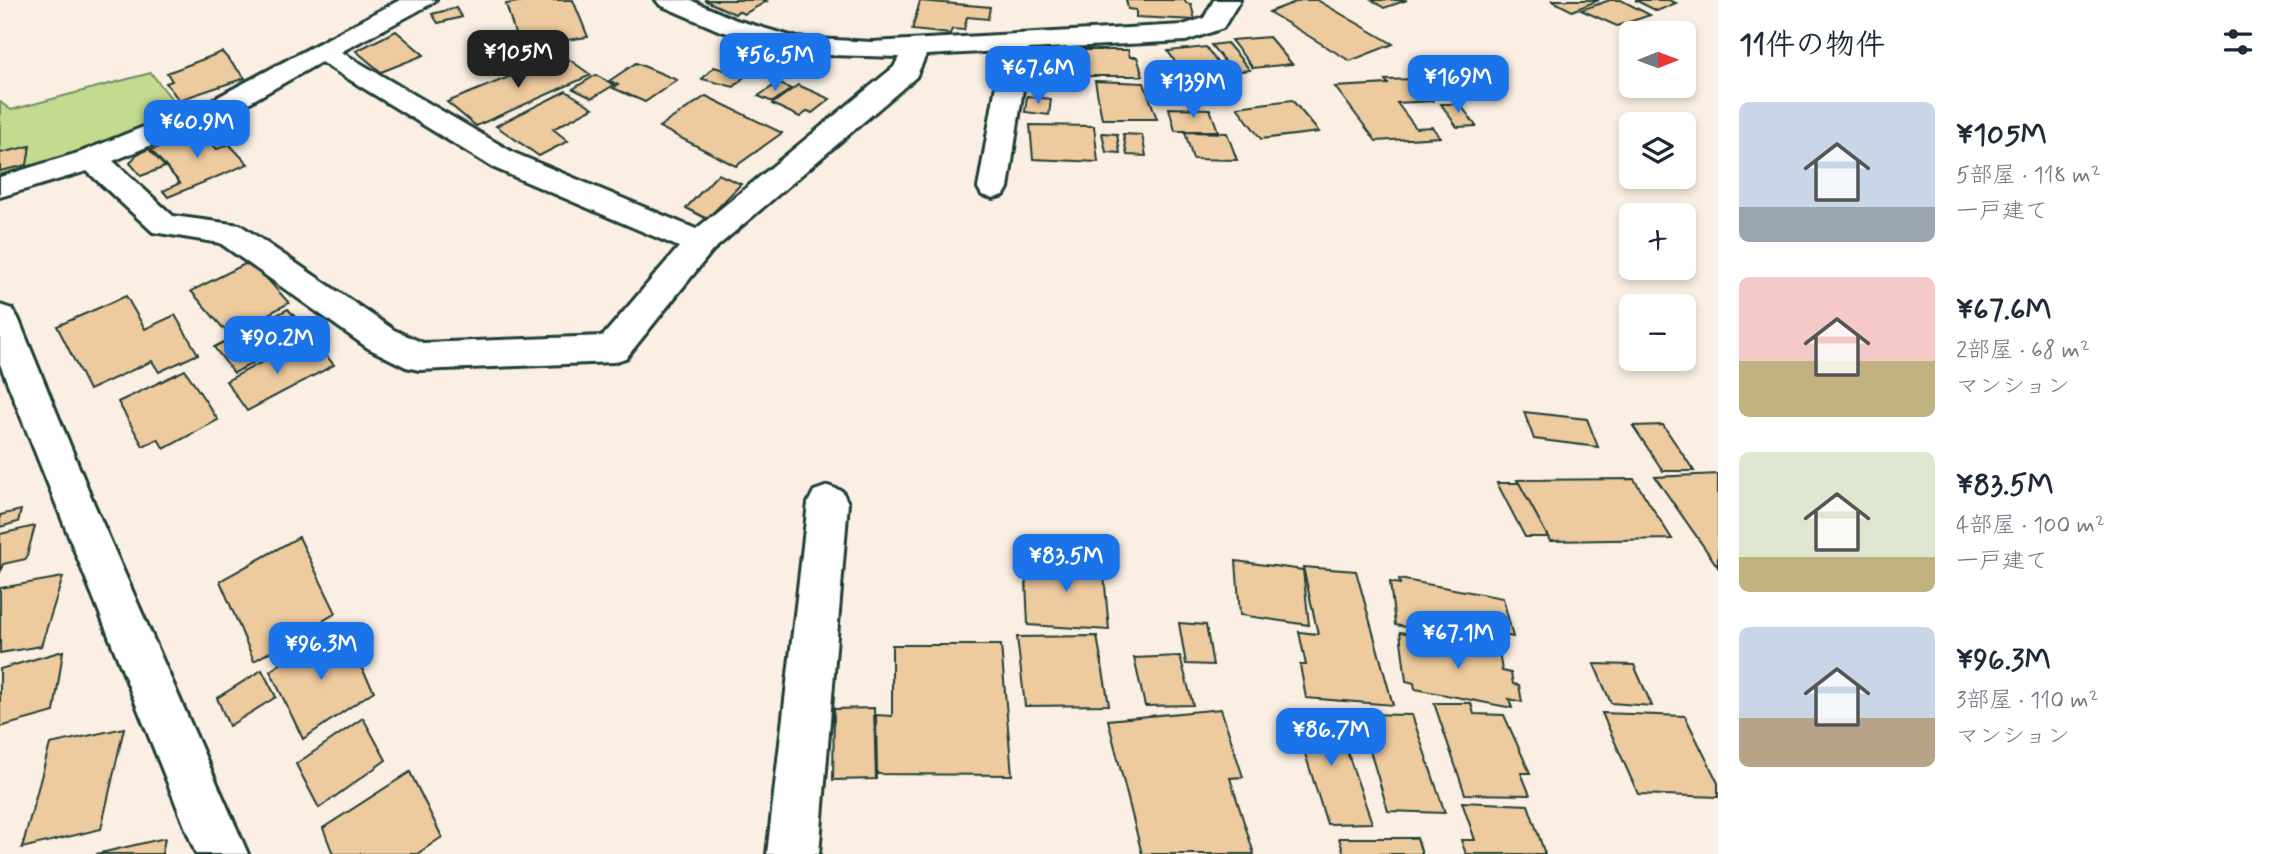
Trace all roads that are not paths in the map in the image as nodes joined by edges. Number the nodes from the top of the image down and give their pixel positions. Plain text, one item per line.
1 (669, 0) edge
2 (1227, 0) edge
3 (404, 3) edge
4 (1017, 43) junction
5 (916, 48) junction
6 (323, 52) junction
7 (92, 159) junction
8 (0, 187) edge
9 (993, 188) dead end
10 (700, 243) junction
11 (0, 318) edge
12 (828, 503) dead end
13 (222, 854) edge
14 (793, 854) edge

1 - 5 street
2 - 4 street
3 - 6 street
4 - 5 street
4 - 9 street
5 - 10 street
6 - 7 street
6 - 10 street
7 - 8 street
7 - 10 street
11 - 13 street
12 - 14 street

